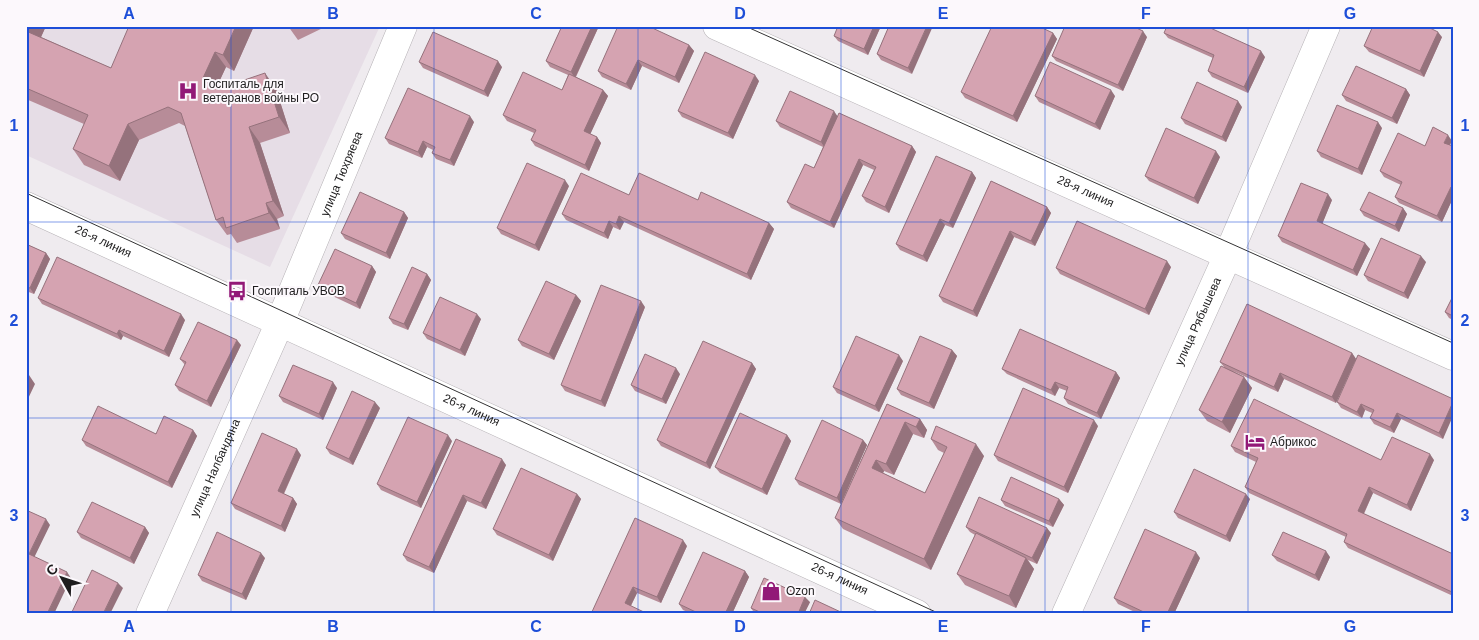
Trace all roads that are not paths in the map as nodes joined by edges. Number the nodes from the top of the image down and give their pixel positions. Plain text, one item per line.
1 (403, 26) edge
2 (717, 26) edge
3 (1326, 26) edge
4 (26, 206) edge
5 (1228, 255) junction
6 (280, 322) junction
7 (1453, 356) edge
8 (150, 614) edge
9 (917, 614) edge
10 (1066, 614) edge

1 - 6 street, улица Тюхряева
2 - 5 street, 28-я линия
3 - 5 street, улица Рябышева
4 - 6 street, 26-я линия
5 - 7 street, 28-я линия
5 - 10 street, улица Рябышева
6 - 8 street, улица Налбандяна
6 - 9 street, 26-я линия

